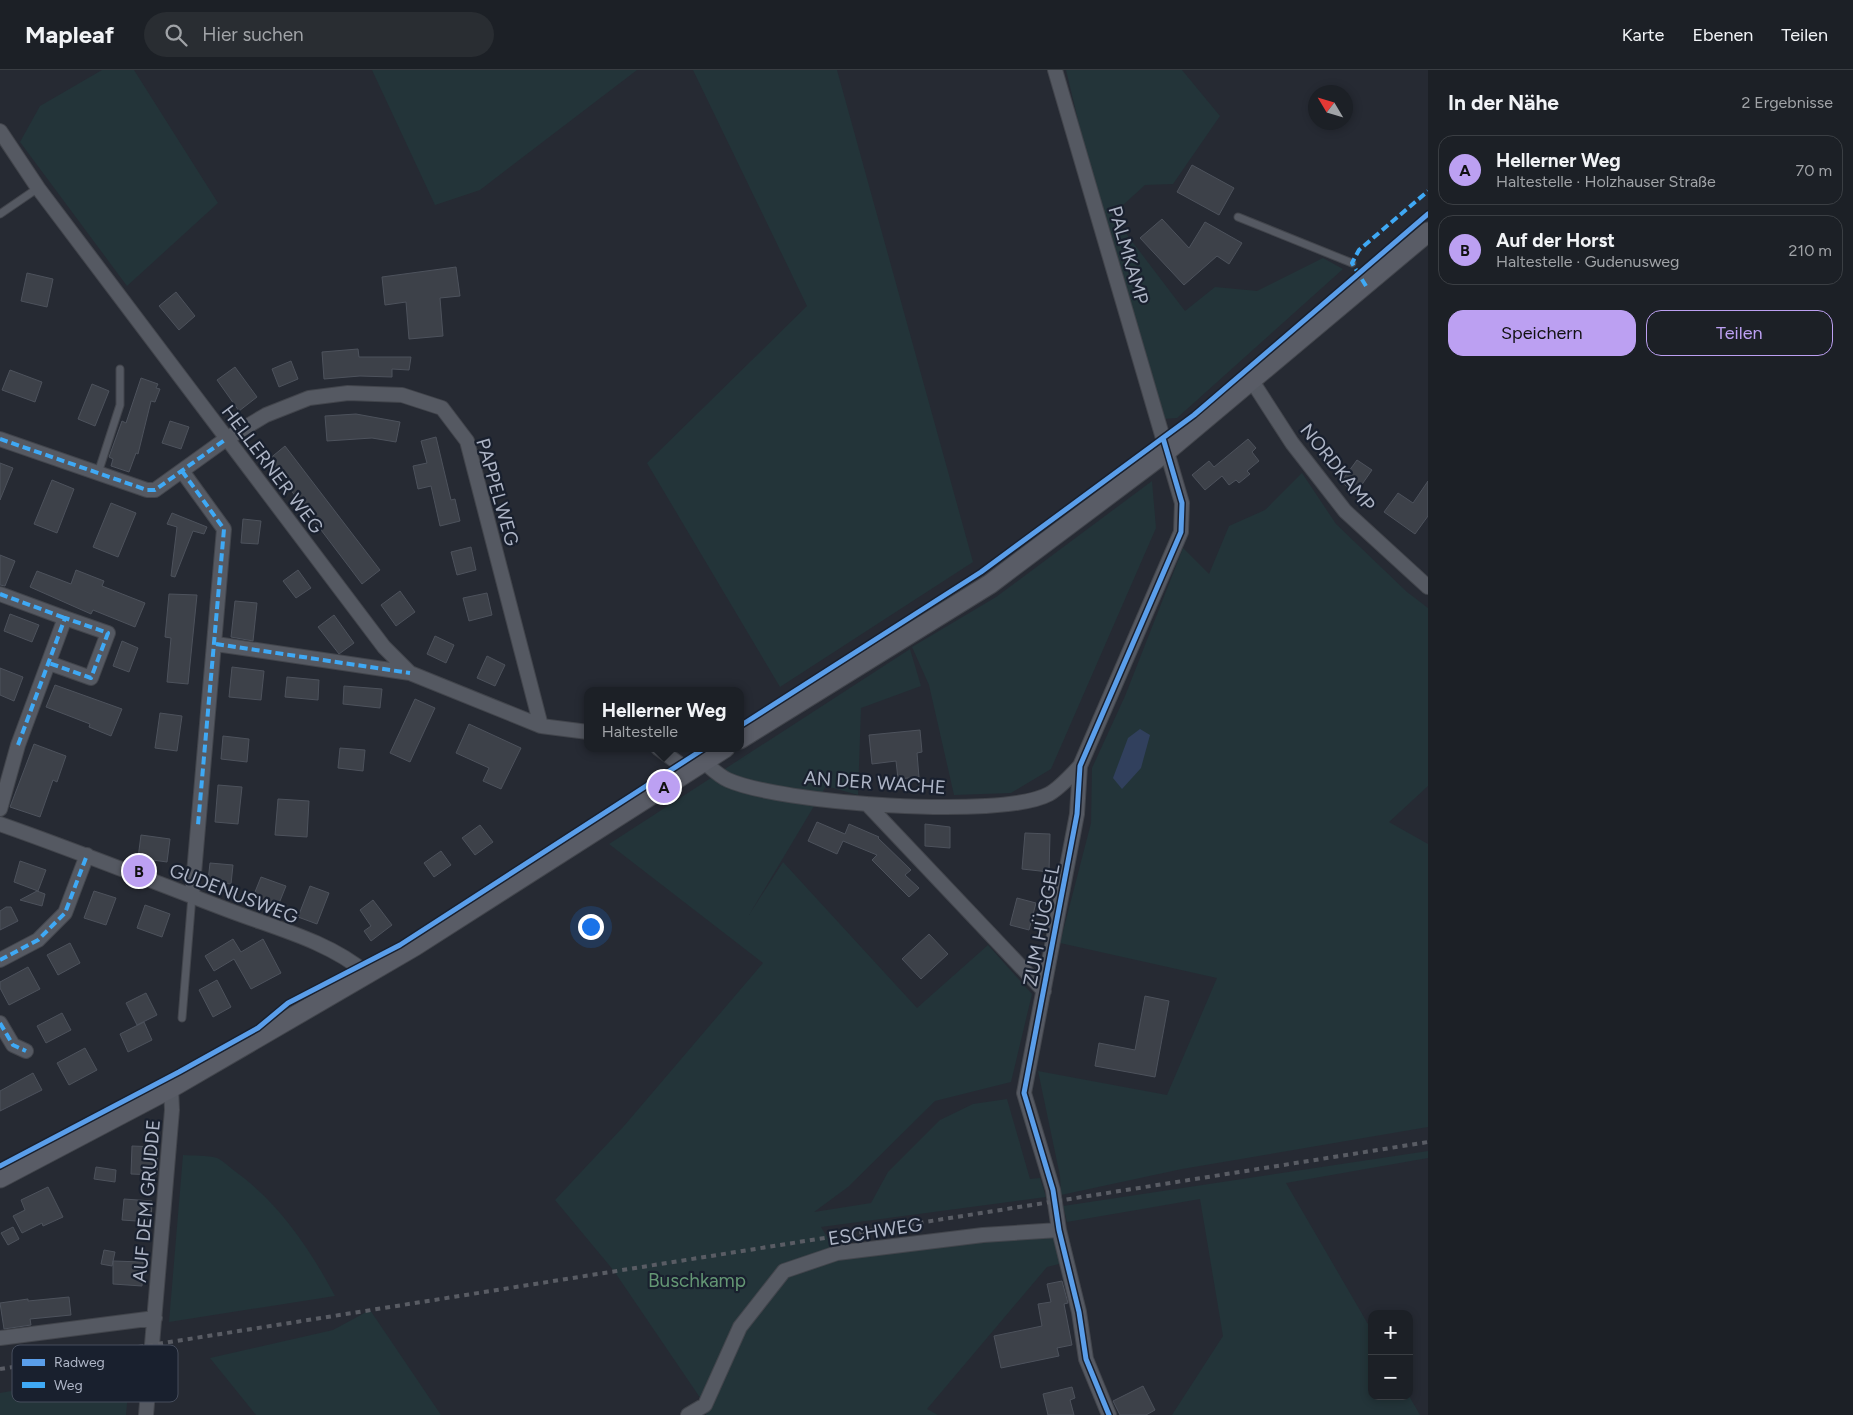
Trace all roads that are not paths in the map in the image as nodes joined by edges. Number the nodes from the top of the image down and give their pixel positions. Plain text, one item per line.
1 (1055, 70) edge
2 (0, 131) edge
3 (38, 188) junction
4 (0, 214) edge
5 (1238, 217) dead end
6 (1428, 232) edge
7 (1352, 264) dead end
8 (120, 369) dead end
9 (1252, 381) junction
10 (0, 439) edge
11 (226, 439) junction
12 (1167, 450) junction
13 (182, 471) junction
14 (98, 474) junction
15 (1428, 587) edge
16 (0, 594) edge
17 (66, 618) junction
18 (216, 644) junction
19 (49, 663) junction
20 (410, 673) junction
21 (541, 726) junction
22 (584, 731) edge
23 (744, 737) edge
24 (666, 752) edge
25 (719, 752) edge
26 (696, 766) junction
27 (1080, 766) junction
28 (1049, 794) joint
29 (867, 804) junction
30 (0, 810) edge
31 (0, 824) edge
32 (87, 855) junction
33 (192, 896) junction
34 (0, 960) edge
35 (366, 973) junction
36 (1044, 992) junction
37 (182, 1018) dead end
38 (0, 1023) edge
39 (26, 1051) dead end
40 (171, 1088) junction
41 (0, 1178) edge
42 (1059, 1230) junction
43 (155, 1318) junction
44 (0, 1338) edge
45 (152, 1345) edge
46 (147, 1402) edge
47 (146, 1415) edge
48 (688, 1415) edge
49 (1109, 1415) edge

1 - 12 street, PALMKAMP
2 - 3 street, HELLERNER WEG
3 - 4 lane
3 - 11 street, HELLERNER WEG
5 - 7 lane
6 - 9 street
8 - 14 lane
9 - 12 street
9 - 15 street, NORDKAMP
10 - 14 street
11 - 13 street, PAPPELWEG
11 - 20 street, HELLERNER WEG
11 - 21 street, PAPPELWEG
12 - 23 street
12 - 27 street, ZUM HÜGGEL
13 - 14 street, PAPPELWEG
13 - 18 street
16 - 17 street
17 - 19 street
17 - 19 street
18 - 20 street
18 - 33 street
19 - 30 street
20 - 21 street, HELLERNER WEG
21 - 22 street, HELLERNER WEG
24 - 26 street
25 - 26 street
26 - 29 street, AN DER WACHE
26 - 35 street
27 - 28 street, ZUM HÜGGEL
27 - 36 street, ZUM HÜGGEL
28 - 29 street, AN DER WACHE
29 - 36 street, ZUM HÜGGEL
31 - 32 street, GUDENUSWEG
32 - 33 street, GUDENUSWEG
32 - 34 street
33 - 35 street, GUDENUSWEG
33 - 37 lane
35 - 40 street
36 - 42 street, ZUM HÜGGEL
38 - 39 street
40 - 41 street
40 - 43 street, AUF DEM GRUDDE
42 - 48 street, ESCHWEG
42 - 49 street, ZUM HÜGGEL
43 - 44 street
43 - 45 street, AUF DEM GRUDDE
46 - 47 street, AUF DEM GRUDDE

